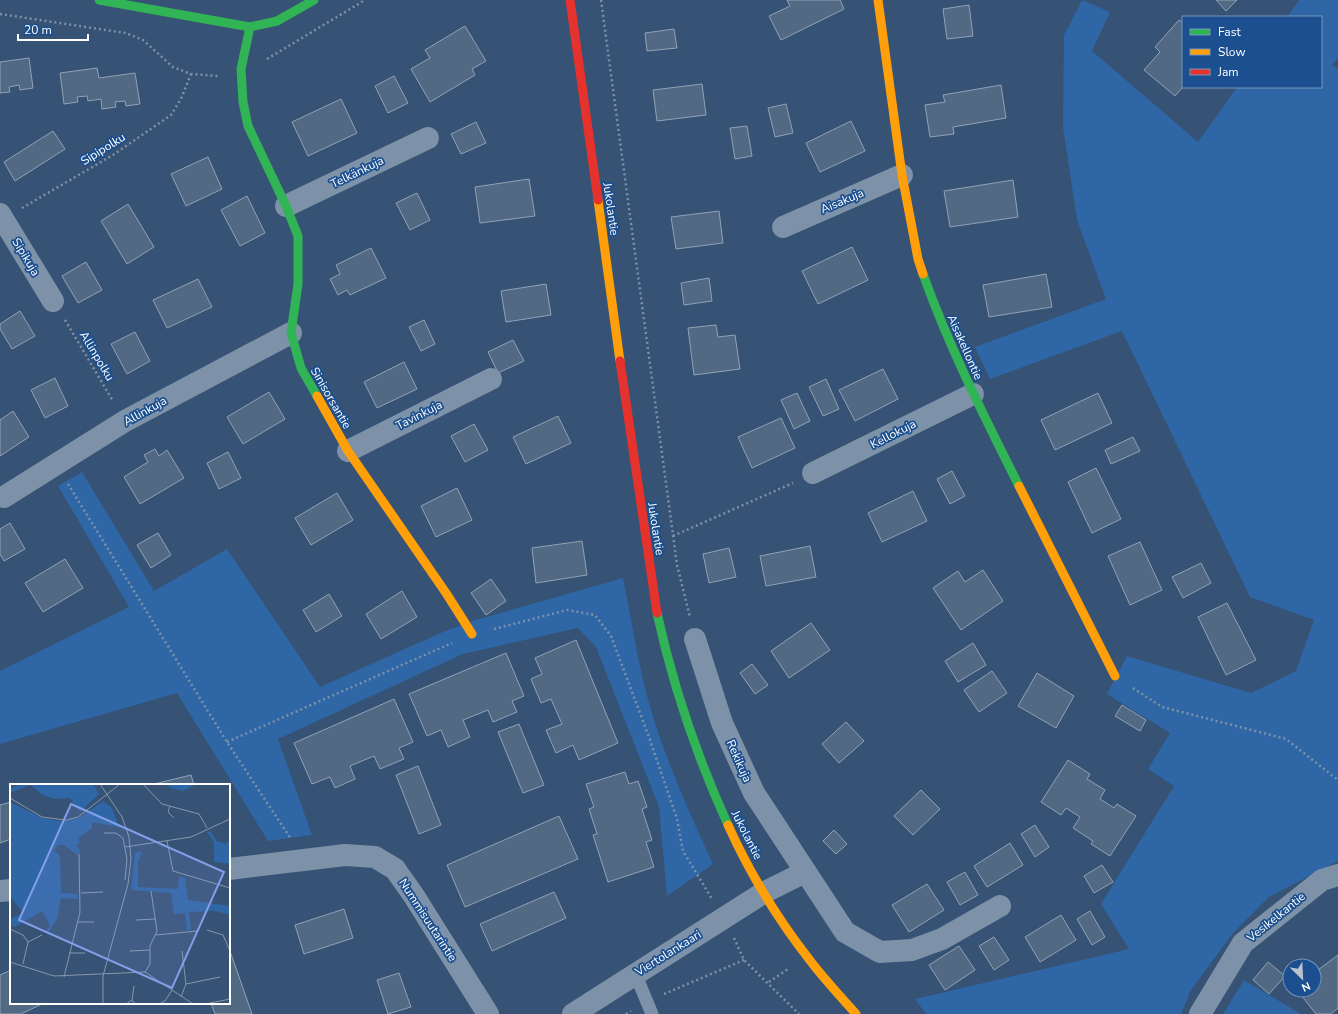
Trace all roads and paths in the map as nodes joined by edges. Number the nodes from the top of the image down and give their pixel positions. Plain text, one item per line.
1 (99, 0) edge
2 (314, 0) edge
3 (570, 0) edge
4 (601, 0) edge
5 (878, 0) edge
6 (250, 27) junction
7 (191, 74) dead end
8 (428, 138) dead end
9 (902, 175) junction
10 (286, 206) junction
11 (2, 217) edge
12 (783, 227) dead end
13 (53, 301) joint
14 (292, 333) junction
15 (491, 379) dead end
16 (973, 394) junction
17 (125, 421) junction
18 (348, 451) junction
19 (56, 465) junction
20 (813, 473) joint
21 (4, 497) dead end
22 (673, 536) junction
23 (472, 634) junction
24 (695, 638) joint
25 (1114, 676) joint
26 (227, 742) junction
27 (1338, 780) edge
28 (303, 859) junction
29 (230, 869) edge
30 (805, 872) junction
31 (1338, 875) edge
32 (10, 890) edge
33 (0, 891) edge
34 (763, 893) junction
35 (1000, 906) dead end
36 (724, 918) junction
37 (744, 960) junction
38 (635, 973) junction
39 (647, 1001) junction
40 (488, 1014) edge
41 (573, 1014) edge
42 (626, 1014) edge
43 (652, 1014) edge
44 (799, 1014) edge
45 (856, 1014) edge
46 (1200, 1014) edge

1 - 6 street
2 - 6 street
3 - 34 street, Jukolantie
4 - 22 path
5 - 9 street, Aisakellontie
6 - 10 street, Sinisorsantie
7 - 11 path, Sipipolku
8 - 10 street, Telkänkuja
9 - 12 street, Aisakuja
9 - 16 street, Aisakellontie
10 - 14 street, Sinisorsantie
11 - 13 street, Sipikuja
13 - 17 path, Allinpolku
14 - 17 street, Allinkuja
14 - 18 street, Sinisorsantie
15 - 18 street, Tavinkuja
16 - 20 street, Kellokuja
16 - 25 street, Aisakellontie
17 - 19 street, Allinkuja
18 - 23 street, Sinisorsantie
19 - 21 street, Allinkuja
19 - 26 path
20 - 22 path
22 - 24 path
23 - 26 path
23 - 36 path
24 - 30 street, Rekikuja
25 - 27 path
26 - 28 path
28 - 29 street, Nummisuutarintie
28 - 40 street, Nummisuutarintie
30 - 34 street
30 - 35 street, Rekikuja
31 - 46 street, Vesikelkantie
32 - 33 street
34 - 36 street, Viertolankaari
34 - 45 street, Jukolantie
36 - 37 path
36 - 38 street, Viertolankaari
37 - 39 path
37 - 44 path
38 - 39 lane
38 - 41 street, Viertolankaari
39 - 42 path
39 - 43 lane

